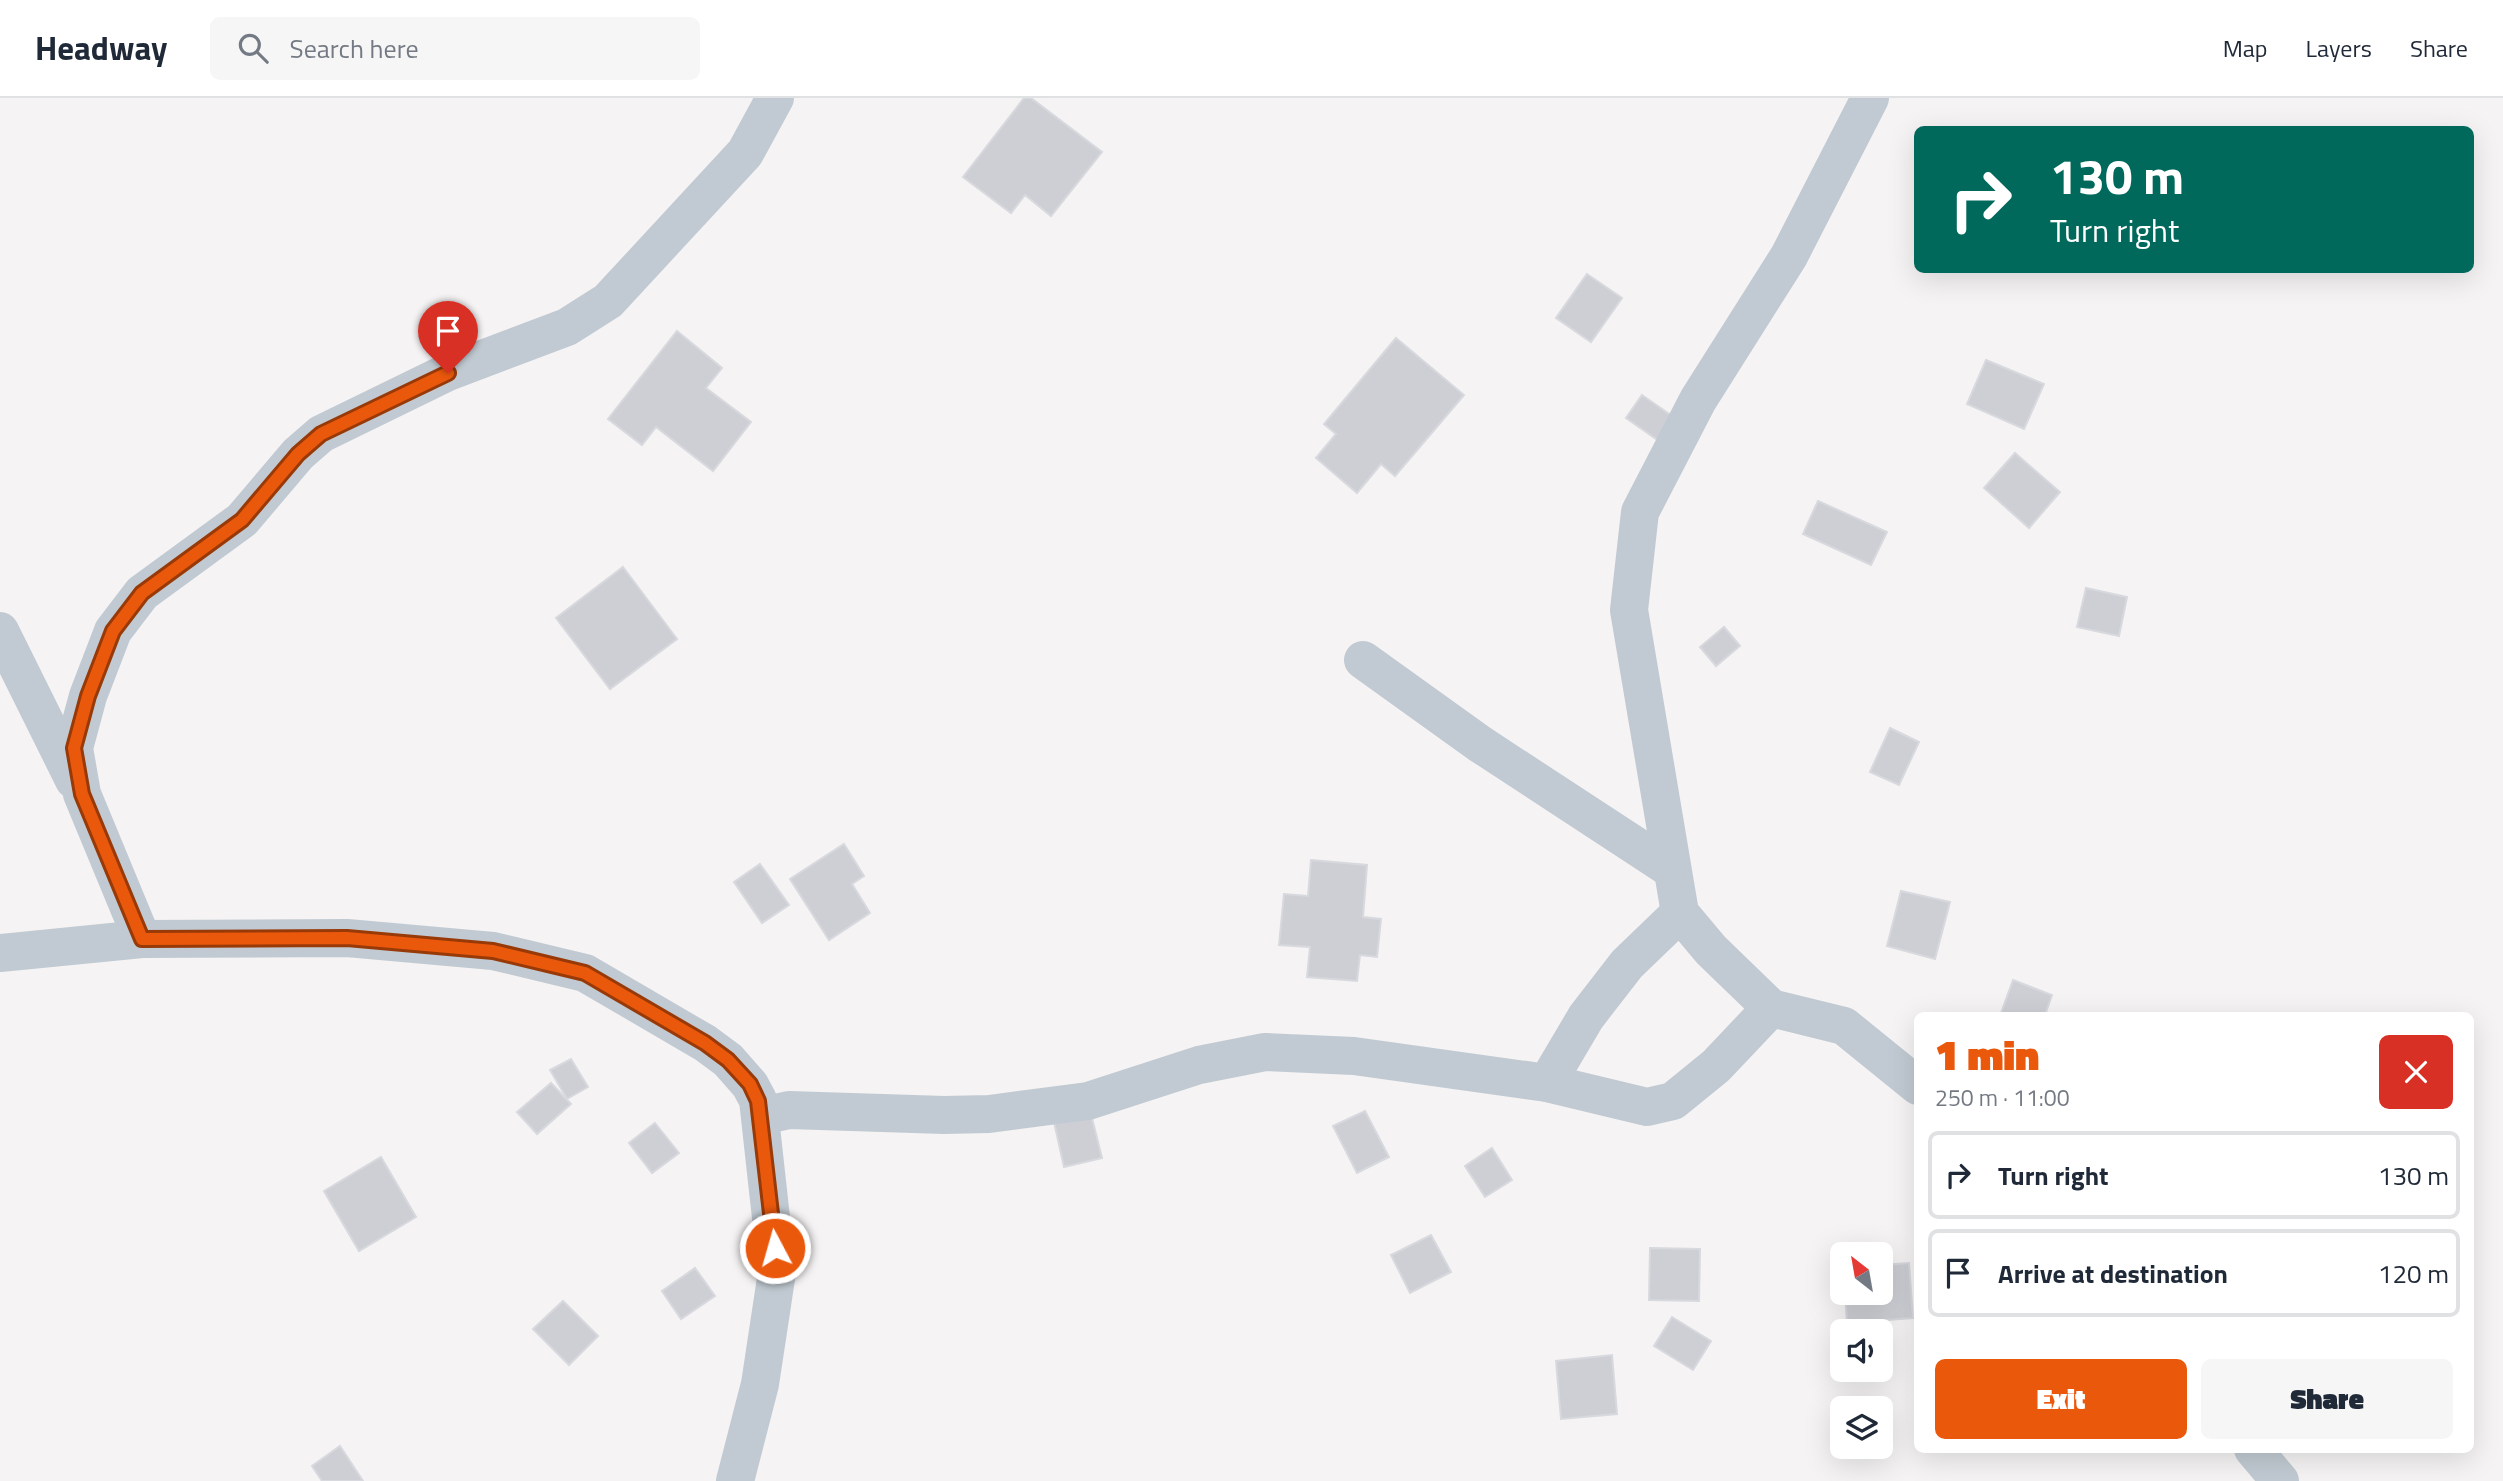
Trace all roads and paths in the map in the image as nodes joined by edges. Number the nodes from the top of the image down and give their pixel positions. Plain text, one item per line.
1 (775, 98) edge
2 (1870, 98) edge
3 (0, 631) edge
4 (1363, 660) dead end
5 (82, 794) junction
6 (1671, 869) junction
7 (1680, 913) junction
8 (142, 939) junction
9 (0, 953) edge
10 (1771, 1008) junction
11 (1547, 1083) junction
12 (1914, 1083) edge
13 (762, 1116) junction
14 (2256, 1453) edge
15 (735, 1481) edge
16 (2280, 1481) edge

1 - 5 street
2 - 6 street
3 - 5 street
4 - 6 street
5 - 8 street
6 - 7 street
7 - 10 street
7 - 11 street
8 - 9 street
8 - 13 street
10 - 11 street
10 - 12 street
11 - 13 street
13 - 15 street
14 - 16 street

